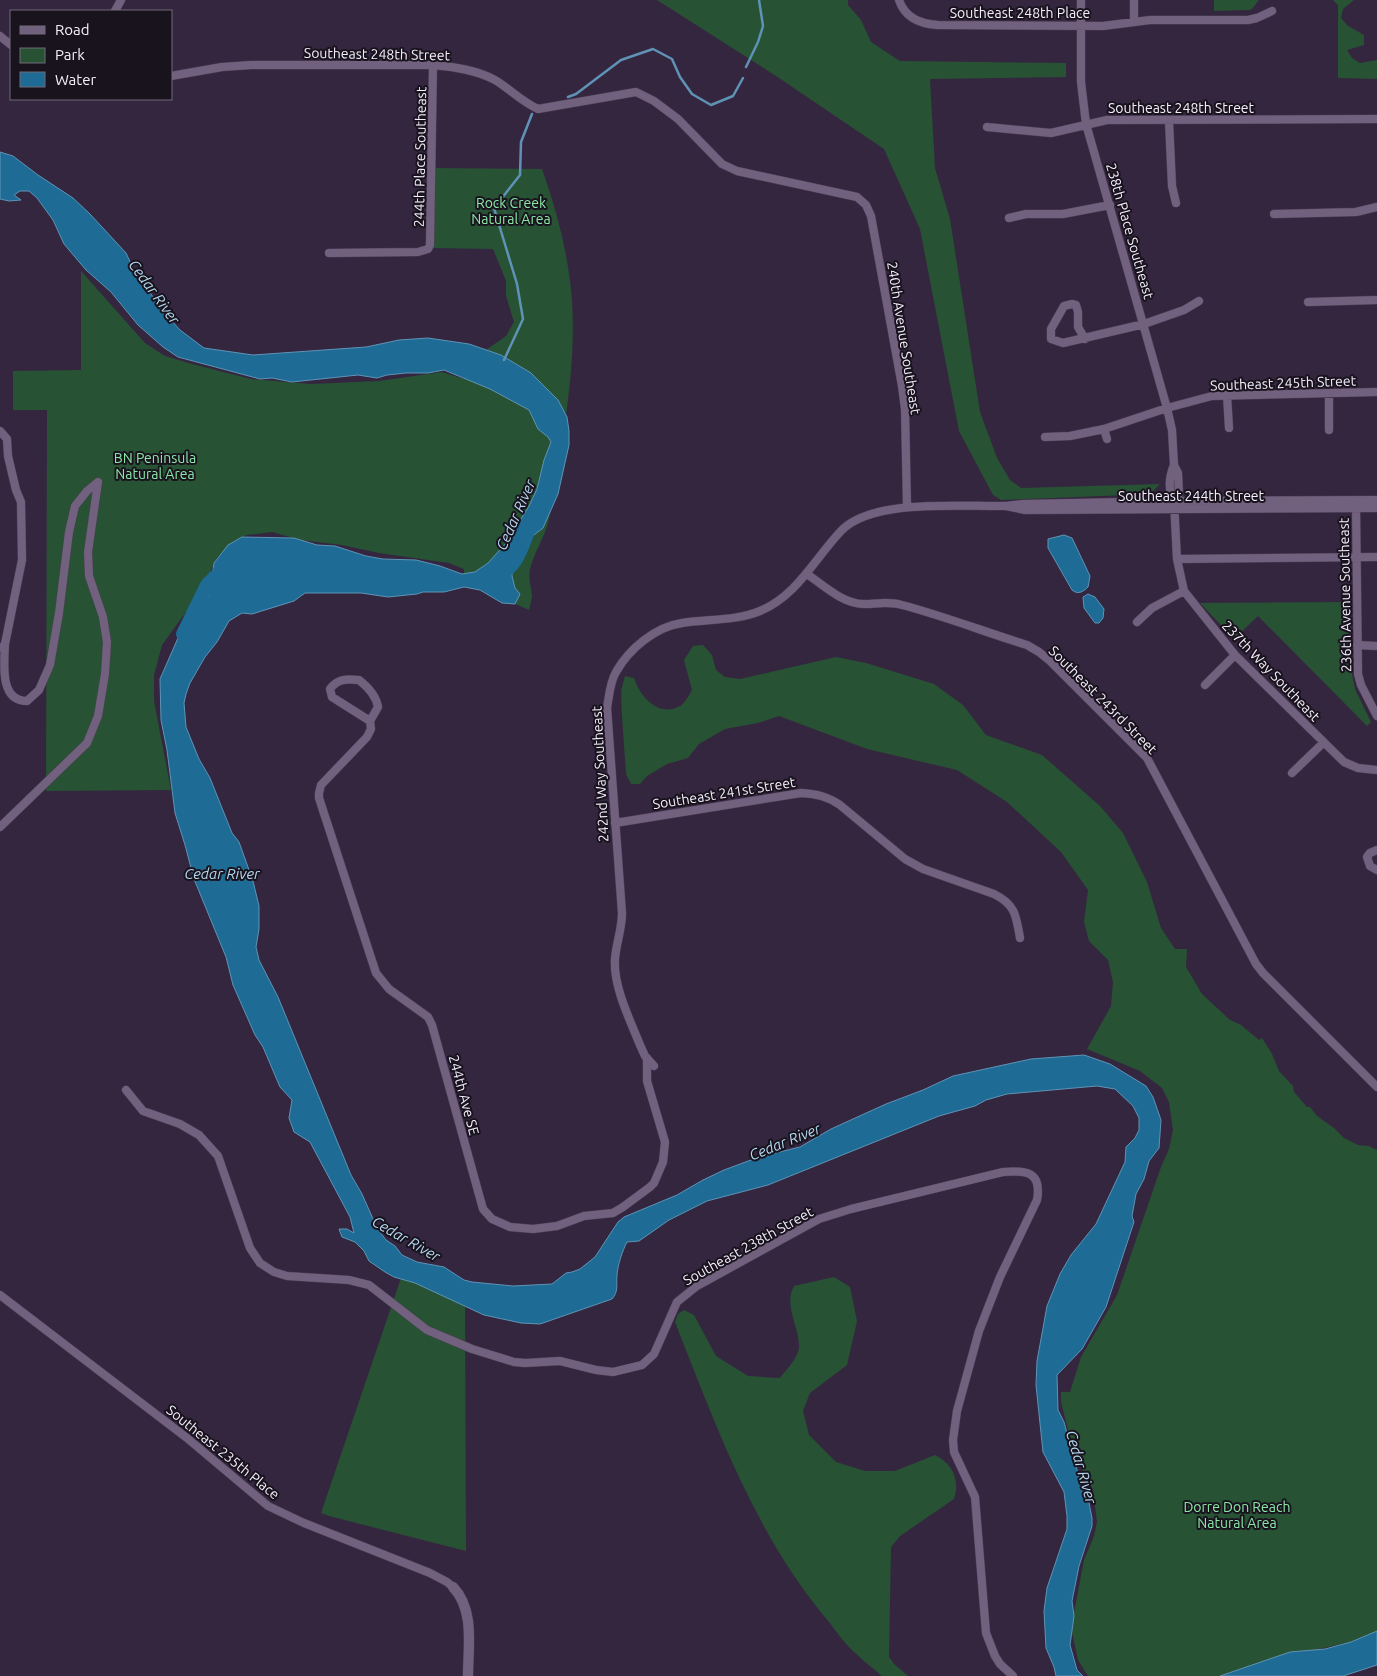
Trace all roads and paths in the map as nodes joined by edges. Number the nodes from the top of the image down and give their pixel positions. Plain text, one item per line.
1 (900, 0) edge
2 (1081, 0) edge
3 (1134, 0) edge
4 (1272, 11) dead end
5 (1134, 21) junction
6 (1081, 26) junction
7 (0, 36) edge
8 (10, 44) edge
9 (433, 65) junction
10 (172, 76) edge
11 (1377, 119) edge
12 (1169, 121) junction
13 (1086, 124) junction
14 (987, 127) dead end
15 (1176, 203) dead end
16 (866, 205) joint
17 (1110, 205) junction
18 (1377, 207) edge
19 (1274, 214) dead end
20 (1010, 218) dead end
21 (329, 253) dead end
22 (1377, 300) edge
23 (1199, 301) dead end
24 (1308, 302) dead end
25 (1144, 324) junction
26 (1085, 339) junction
27 (1377, 392) edge
28 (1329, 394) junction
29 (1227, 395) junction
30 (1167, 408) junction
31 (1229, 428) dead end
32 (1104, 429) junction
33 (1329, 430) dead end
34 (0, 431) edge
35 (1045, 437) dead end
36 (1107, 439) dead end
37 (1377, 500) edge
38 (1356, 504) junction
39 (1174, 505) junction
40 (907, 507) junction
41 (1377, 508) edge
42 (849, 524) joint
43 (1356, 557) junction
44 (1377, 557) edge
45 (1177, 558) junction
46 (807, 574) junction
47 (1184, 591) junction
48 (1137, 622) dead end
49 (5, 644) junction
50 (1357, 645) junction
51 (1377, 646) edge
52 (0, 651) edge
53 (1235, 654) junction
54 (1205, 686) dead end
55 (1377, 716) edge
56 (370, 720) junction
57 (1322, 743) junction
58 (1377, 770) edge
59 (1292, 773) dead end
60 (614, 823) junction
61 (0, 827) edge
62 (1377, 850) edge
63 (1377, 870) edge
64 (1020, 938) dead end
65 (646, 1058) junction
66 (654, 1066) dead end
67 (1377, 1087) edge
68 (126, 1090) dead end
69 (0, 1295) edge
70 (453, 1587) joint
71 (468, 1676) edge
72 (1013, 1676) edge

1 - 6 street, Southeast 248th Place
2 - 6 street, 238th Place Southeast
3 - 5 street
4 - 5 street, Southeast 248th Place
5 - 6 street, Southeast 248th Place
6 - 13 street, 238th Place Southeast
7 - 8 street
9 - 10 street, Southeast 248th Street
9 - 16 street, Southeast 248th Street
9 - 21 street, 244th Place Southeast
11 - 12 street, Southeast 248th Street
12 - 13 street, Southeast 248th Street
12 - 15 street
13 - 14 street, Southeast 248th Street
13 - 17 street, 238th Place Southeast
16 - 40 street, 240th Avenue Southeast
17 - 20 street
17 - 25 street, 238th Place Southeast
18 - 19 street
22 - 24 street
23 - 25 street
25 - 26 street
25 - 30 street, 238th Place Southeast
26 - 26 street
27 - 28 street, Southeast 245th Street
28 - 29 street, Southeast 245th Street
28 - 33 street
29 - 30 street, Southeast 245th Street
29 - 31 street
30 - 32 street, Southeast 245th Street
30 - 39 street, 238th Place Southeast
32 - 35 street, Southeast 245th Street
32 - 36 street
34 - 49 street
37 - 38 street, Southeast 244th Street
38 - 39 street, Southeast 244th Street
38 - 41 street, Southeast 244th Street
38 - 43 street, 236th Avenue Southeast
39 - 40 street, Southeast 244th Street
39 - 45 street, 238th Place Southeast
40 - 42 street, Southeast 244th Street
42 - 46 street, 242nd Way Southeast
43 - 44 street
43 - 45 street
43 - 50 street, 236th Avenue Southeast
45 - 47 street, 237th Way Southeast
46 - 60 street, 242nd Way Southeast
46 - 67 street, Southeast 243rd Street
47 - 48 street
47 - 53 street, 237th Way Southeast
49 - 52 street
49 - 61 street
50 - 51 street
50 - 55 street, 236th Avenue Southeast
53 - 54 street
53 - 57 street, 237th Way Southeast
56 - 56 street, 244th Ave SE
56 - 65 street, 244th Ave SE
57 - 58 street, 237th Way Southeast
57 - 59 street
60 - 64 street, Southeast 241st Street
60 - 65 street, 242nd Way Southeast
62 - 63 street
65 - 66 street, 242nd Way Southeast
68 - 72 street, Southeast 238th Street
69 - 70 street, Southeast 235th Place
70 - 71 street

